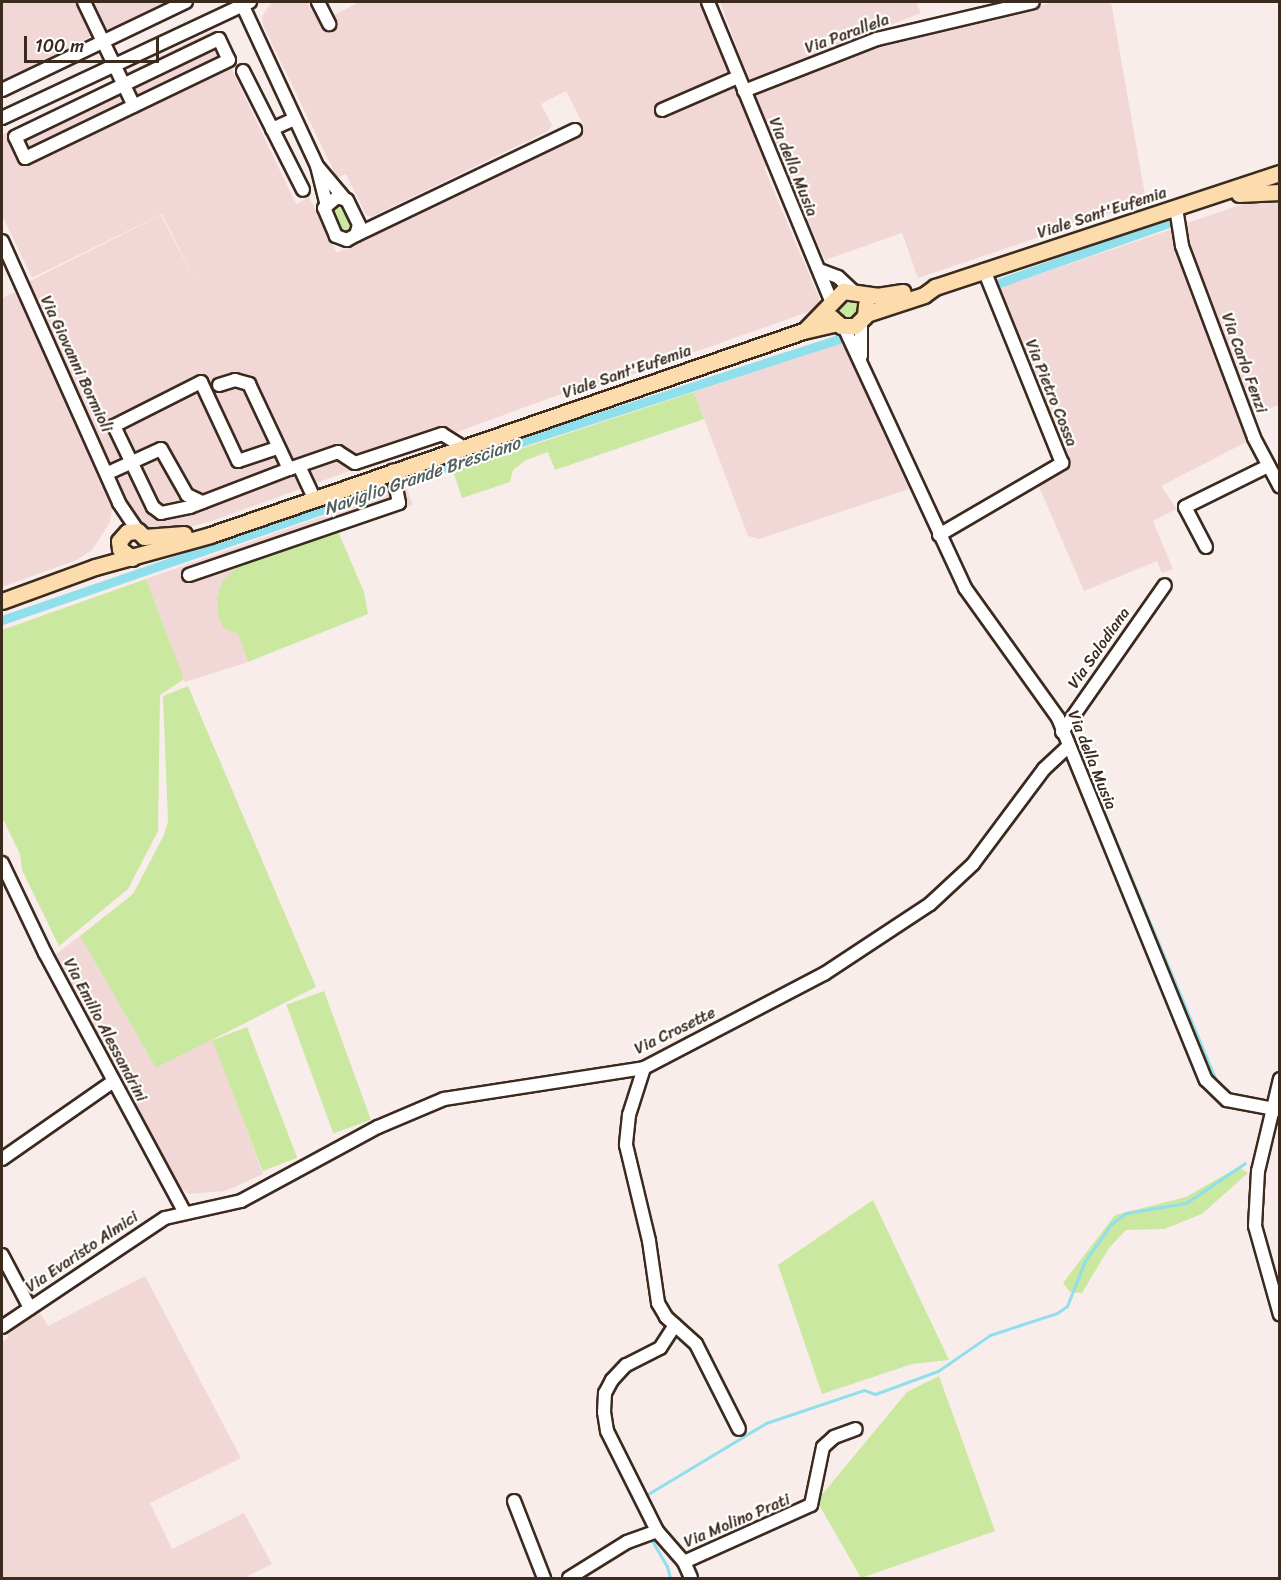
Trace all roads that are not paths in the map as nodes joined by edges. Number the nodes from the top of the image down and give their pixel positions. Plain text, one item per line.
1 (84, 2) edge
2 (186, 2) edge
3 (318, 2) edge
4 (708, 2) edge
5 (1033, 2) edge
6 (244, 3) edge
7 (329, 24) dead end
8 (103, 42) junction
9 (114, 63) junction
10 (243, 71) dead end
11 (738, 77) junction
12 (124, 85) junction
13 (2, 90) edge
14 (744, 92) junction
15 (135, 106) junction
16 (662, 110) dead end
17 (2, 118) edge
18 (294, 119) junction
19 (272, 129) junction
20 (575, 130) dead end
21 (317, 166) junction
22 (1280, 173) edge
23 (303, 189) dead end
24 (1280, 192) edge
25 (1215, 196) junction
26 (343, 197) junction
27 (326, 203) junction
28 (1176, 208) junction
29 (358, 230) junction
30 (2, 241) edge
31 (819, 270) junction
32 (984, 270) junction
33 (935, 287) junction
34 (856, 293) junction
35 (831, 304) junction
36 (864, 318) junction
37 (840, 325) junction
38 (803, 331) junction
39 (861, 364) junction
40 (219, 385) dead end
41 (463, 447) junction
42 (277, 448) junction
43 (131, 462) junction
44 (1268, 466) junction
45 (295, 468) junction
46 (108, 473) junction
47 (394, 476) junction
48 (1280, 487) edge
49 (187, 495) junction
50 (314, 498) junction
51 (201, 502) junction
52 (119, 503) junction
53 (178, 509) junction
54 (251, 519) junction
55 (141, 534) junction
56 (939, 535) junction
57 (120, 541) junction
58 (1206, 547) dead end
59 (137, 556) junction
60 (95, 567) junction
61 (189, 575) dead end
62 (1165, 585) dead end
63 (2, 601) edge
64 (1062, 732) junction
65 (1068, 747) junction
66 (2, 863) edge
67 (644, 1068) junction
68 (1280, 1079) edge
69 (114, 1081) junction
70 (1276, 1110) edge
71 (2, 1160) edge
72 (184, 1211) junction
73 (2, 1255) edge
74 (30, 1308) junction
75 (1280, 1315) edge
76 (675, 1325) junction
77 (2, 1326) edge
78 (739, 1429) dead end
79 (856, 1429) dead end
80 (514, 1501) dead end
81 (657, 1531) junction
82 (684, 1562) junction
83 (544, 1578) edge
84 (569, 1578) edge
85 (691, 1578) edge

1 - 8 street
2 - 8 street
3 - 7 street
4 - 11 street, Via della Musia
5 - 14 street, Via Parallela
6 - 9 street
6 - 18 street
8 - 9 street
8 - 13 street
9 - 12 street
9 - 17 street
10 - 19 street
11 - 14 street, Via della Musia
11 - 16 street
12 - 15 street
12 - 15 street
12 - 15 street
14 - 31 street, Via della Musia
18 - 19 street
18 - 21 street
19 - 23 street
20 - 29 street
21 - 26 street
21 - 27 street
22 - 25 main road, Viale Sant'Eufemia
24 - 25 main road
25 - 28 main road, Viale Sant'Eufemia
26 - 27 street
26 - 29 street
27 - 29 street
28 - 32 main road, Viale Sant'Eufemia
28 - 44 street, Via Carlo Fenzi
30 - 46 street, Via Giovanni Bormioli
31 - 34 street
31 - 35 street, Via della Musia
32 - 33 main road, Viale Sant'Eufemia
32 - 56 street, Via Pietro Cossa
33 - 34 main road, Viale Sant'Eufemia
33 - 36 main road, Viale Sant'Eufemia
34 - 35 main road, Viale Sant'Eufemia
34 - 36 main road
35 - 37 main road
35 - 38 main road, Viale Sant'Eufemia
36 - 37 main road, Viale Sant'Eufemia
36 - 39 street, Via della Musia
37 - 38 main road, Viale Sant'Eufemia
37 - 39 street, Via della Musia
38 - 41 main road, Viale Sant'Eufemia
39 - 56 street, Via della Musia
40 - 42 street
41 - 45 street
41 - 47 main road, Viale Sant'Eufemia
42 - 43 street
42 - 45 street
43 - 46 street
43 - 49 street
43 - 53 street
44 - 48 street
44 - 58 street
45 - 50 street
45 - 51 street
46 - 52 street, Via Giovanni Bormioli
47 - 50 main road, Viale Sant'Eufemia
47 - 61 street
49 - 51 street
49 - 53 street
50 - 54 main road, Viale Sant'Eufemia
51 - 53 street
52 - 55 street
52 - 57 street
54 - 55 main road, Viale Sant'Eufemia
54 - 59 main road, Viale Sant'Eufemia
55 - 57 main road, Viale Sant'Eufemia
55 - 59 main road
56 - 64 street, Via della Musia
57 - 59 main road
57 - 60 main road
59 - 60 main road, Viale Sant'Eufemia
60 - 63 main road, Viale Sant'Eufemia
62 - 64 street, Via Salodiana
64 - 65 street, Via della Musia
65 - 67 street, Via Crosette
65 - 70 street, Via della Musia
66 - 69 street, Via Emilio Alessandrini
67 - 72 street, Via Crosette
67 - 76 street
68 - 70 street
69 - 71 street
69 - 72 street, Via Emilio Alessandrini
70 - 75 street
72 - 74 street, Via Evaristo Almici
73 - 74 street
74 - 77 street, Via Evaristo Almici
76 - 78 street
76 - 81 street
79 - 82 street, Via Molino Prati
80 - 83 street
81 - 82 street, Via Molino Prati
81 - 84 street, Via Molino Prati
82 - 85 street, Via Molino Prati

